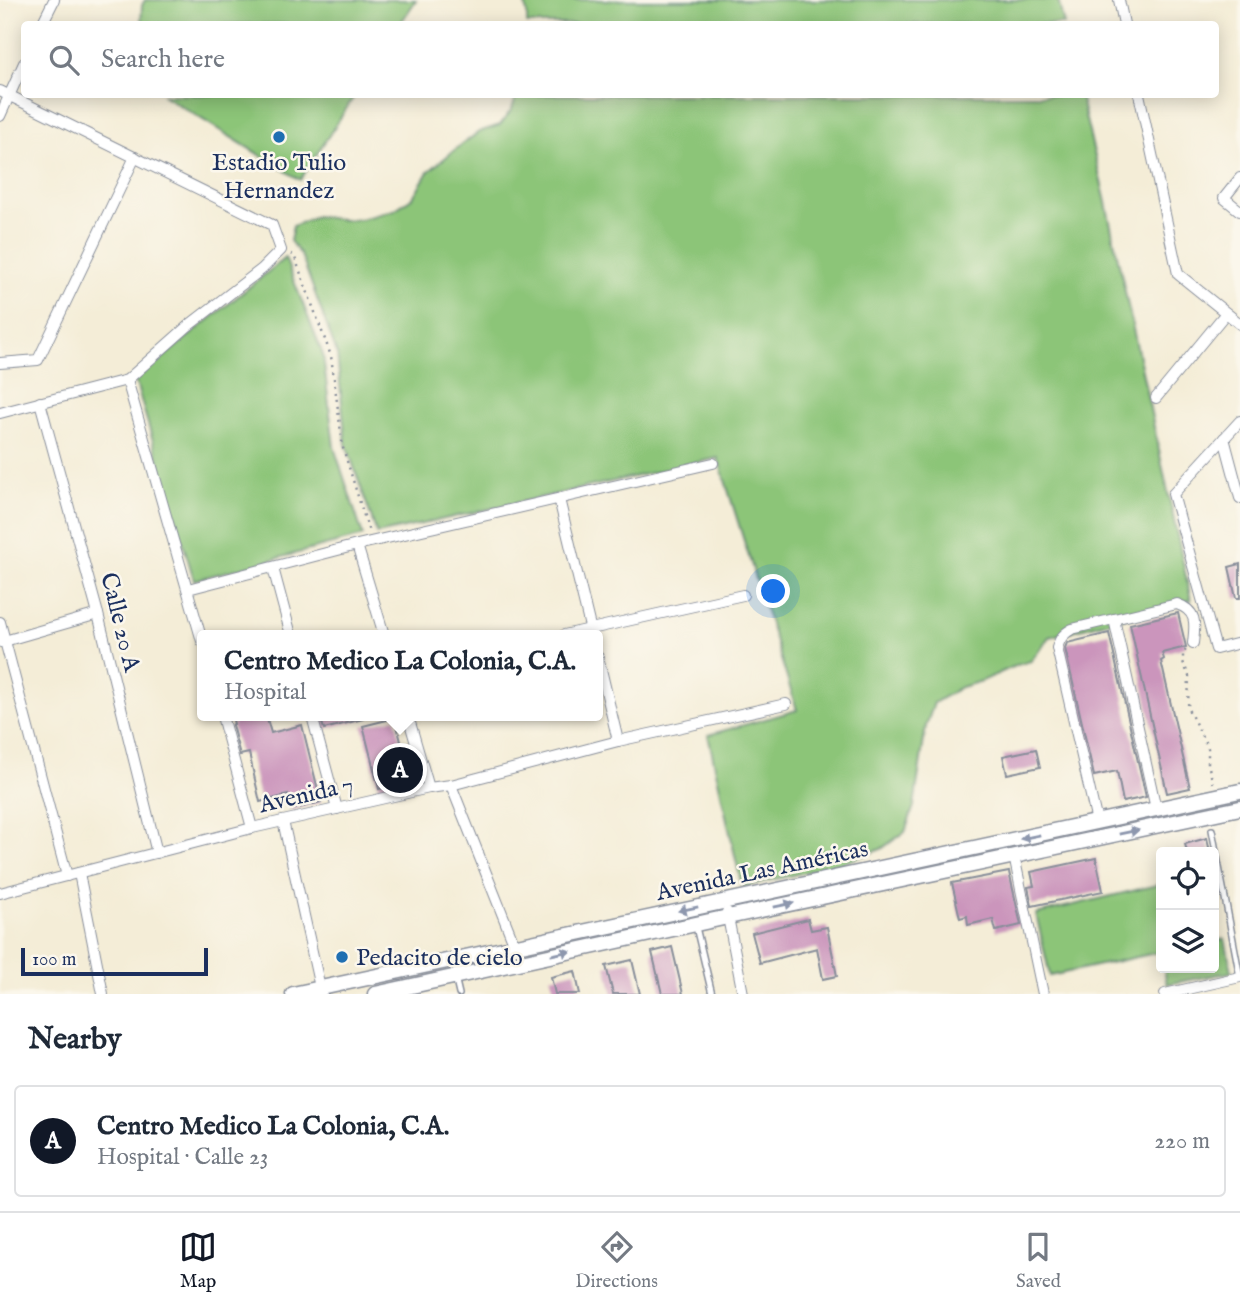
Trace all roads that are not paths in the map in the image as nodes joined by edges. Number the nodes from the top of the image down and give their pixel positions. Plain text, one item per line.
1 (54, 0) edge
2 (1119, 0) edge
3 (44, 21) edge
4 (1123, 21) edge
5 (21, 68) edge
6 (5, 93) edge
7 (1140, 98) edge
8 (0, 116) edge
9 (135, 158) junction
10 (1240, 178) edge
11 (1240, 211) edge
12 (1226, 313) junction
13 (1240, 324) edge
14 (0, 363) edge
15 (127, 380) junction
16 (1156, 398) dead end
17 (40, 402) junction
18 (0, 413) edge
19 (1240, 421) edge
20 (1224, 438) junction
21 (713, 463) dead end
22 (1240, 498) edge
23 (559, 499) junction
24 (357, 545) junction
25 (273, 568) junction
26 (188, 589) junction
27 (743, 595) dead end
28 (98, 614) junction
29 (1114, 619) junction
30 (0, 622) edge
31 (199, 630) edge
32 (290, 630) edge
33 (382, 630) edge
34 (592, 630) edge
35 (600, 630) edge
36 (3, 642) edge
37 (1193, 643) road end
38 (1240, 643) edge
39 (603, 678) edge
40 (786, 704) dead end
41 (223, 721) edge
42 (313, 721) edge
43 (409, 721) edge
44 (618, 741) junction
45 (451, 785) junction
46 (429, 788) junction
47 (1240, 791) edge
48 (337, 808) junction
49 (1240, 808) edge
50 (1156, 809) junction
51 (283, 821) junction
52 (1097, 822) junction
53 (252, 828) junction
54 (1212, 830) dead end
55 (157, 853) junction
56 (1014, 856) junction
57 (79, 873) junction
58 (67, 876) junction
59 (0, 893) edge
60 (725, 901) junction
61 (728, 917) junction
62 (695, 924) junction
63 (515, 946) junction
64 (455, 976) junction
65 (1240, 977) edge
66 (321, 991) edge
67 (103, 994) edge
68 (293, 994) edge
69 (375, 994) edge
70 (459, 994) edge
71 (712, 994) edge
72 (743, 994) edge
73 (1043, 994) edge
74 (1165, 994) edge

1 - 3 street
2 - 4 street
5 - 6 street
6 - 8 street
6 - 9 street
7 - 12 street
9 - 14 street
9 - 15 street
10 - 11 street
12 - 13 street
12 - 16 street
15 - 17 street
15 - 26 street
17 - 18 street
17 - 28 street, Calle 20 A
19 - 20 street
20 - 22 street
20 - 38 street
21 - 23 street
23 - 24 street
23 - 34 street
24 - 25 street
24 - 33 street
25 - 26 street
25 - 32 street
26 - 31 street
27 - 35 street
28 - 36 street
28 - 55 street, Calle 20 A
29 - 37 street
29 - 50 street
29 - 52 street
30 - 36 street
36 - 58 street
39 - 44 street
40 - 44 street, Avenida 7
41 - 53 street
42 - 48 street
43 - 46 street
44 - 45 street, Avenida 7
45 - 46 street, Avenida 7
45 - 63 street
46 - 48 street, Avenida 7
47 - 50 main road, Avenida Las Américas
48 - 51 street, Avenida 7
56 -> 49 main road, Avenida Las Américas
50 - 52 main road, Avenida Las Américas
51 - 53 street, Avenida 7
51 - 66 street
52 -> 60 main road, Avenida Las Américas
53 - 55 street, Avenida 7
54 - 65 lane
55 - 57 street, Avenida 7
61 -> 56 main road, Avenida Las Américas
56 - 73 street
57 - 58 street, Avenida 7
57 - 67 street
58 - 59 street, Avenida 7
60 - 61 street
60 -> 63 main road, Avenida Las Américas
61 - 62 main road, Avenida Las Américas
61 - 72 street
64 -> 62 main road, Avenida Las Américas
62 - 71 lane
63 - 66 main road, Avenida Las Américas
64 - 69 main road, Avenida Las Américas
64 - 70 lane
65 - 74 street
66 - 68 main road, Avenida Las Américas

